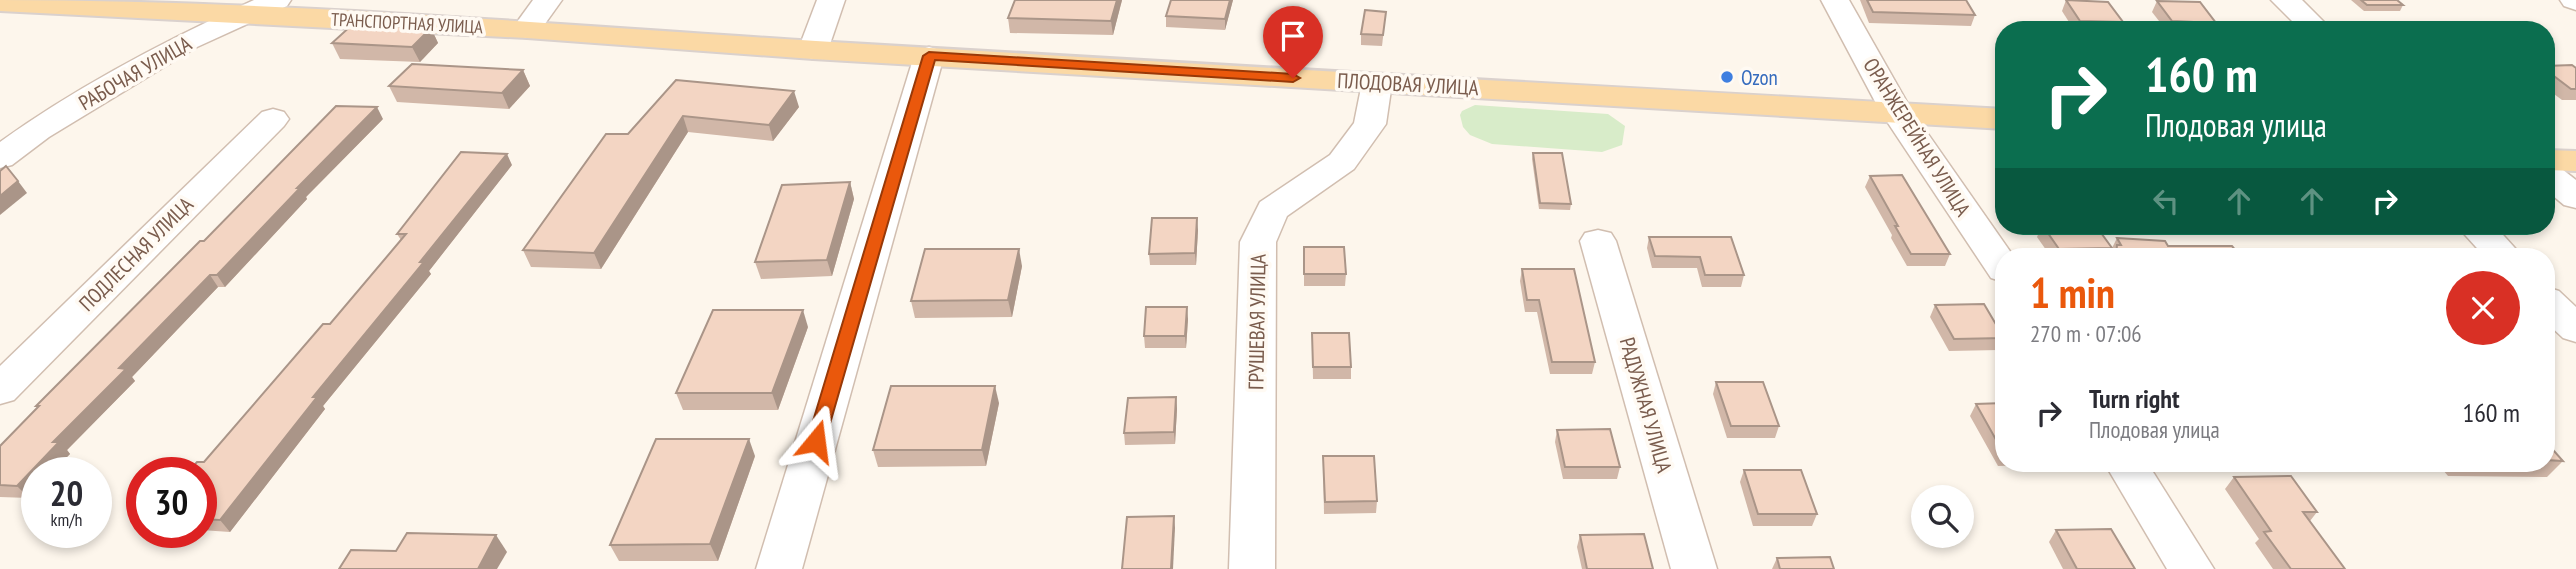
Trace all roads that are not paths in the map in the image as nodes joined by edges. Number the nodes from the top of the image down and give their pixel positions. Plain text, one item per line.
1 (277, 0) edge
2 (548, 0) edge
3 (831, 0) edge
4 (1835, 0) edge
5 (2285, 0) edge
6 (0, 2) edge
7 (249, 15) junction
8 (2308, 21) edge
9 (527, 29) junction
10 (813, 50) junction
11 (929, 56) junction
12 (1377, 83) junction
13 (1896, 111) junction
14 (1995, 118) edge
15 (273, 119) dead end
16 (0, 158) edge
17 (2555, 160) edge
18 (2576, 161) edge
19 (2555, 180) edge
20 (2576, 197) edge
21 (2484, 235) edge
22 (1598, 241) dead end
23 (2496, 248) edge
24 (1995, 257) edge
25 (2555, 309) edge
26 (2576, 329) edge
27 (0, 390) edge
28 (2131, 472) edge
29 (779, 569) edge
30 (1252, 569) edge
31 (1694, 569) edge
32 (2191, 569) edge

1 - 7 street, РАБОЧАЯ УЛИЦА
2 - 9 street
3 - 10 street
4 - 13 street, ОРАНЖЕРЕЙНАЯ УЛИЦА
5 - 8 street
6 - 7 main road, ТРАНСПОРТНАЯ УЛИЦА
7 - 9 main road, ТРАНСПОРТНАЯ УЛИЦА
7 - 16 street, РАБОЧАЯ УЛИЦА
9 - 10 main road, ТРАНСПОРТНАЯ УЛИЦА
10 - 11 main road, ПЛОДОВАЯ УЛИЦА
11 - 12 main road, ПЛОДОВАЯ УЛИЦА
11 - 29 street
12 - 13 main road, ПЛОДОВАЯ УЛИЦА
12 - 30 street, ГРУШЕВАЯ УЛИЦА
13 - 14 main road, ПЛОДОВАЯ УЛИЦА
13 - 24 street, ОРАНЖЕРЕЙНАЯ УЛИЦА
15 - 27 street, ПОДЛЕСНАЯ УЛИЦА
17 - 18 main road
19 - 20 street
21 - 23 street
22 - 31 street, РАДУЖНАЯ УЛИЦА
25 - 26 street
28 - 32 street

